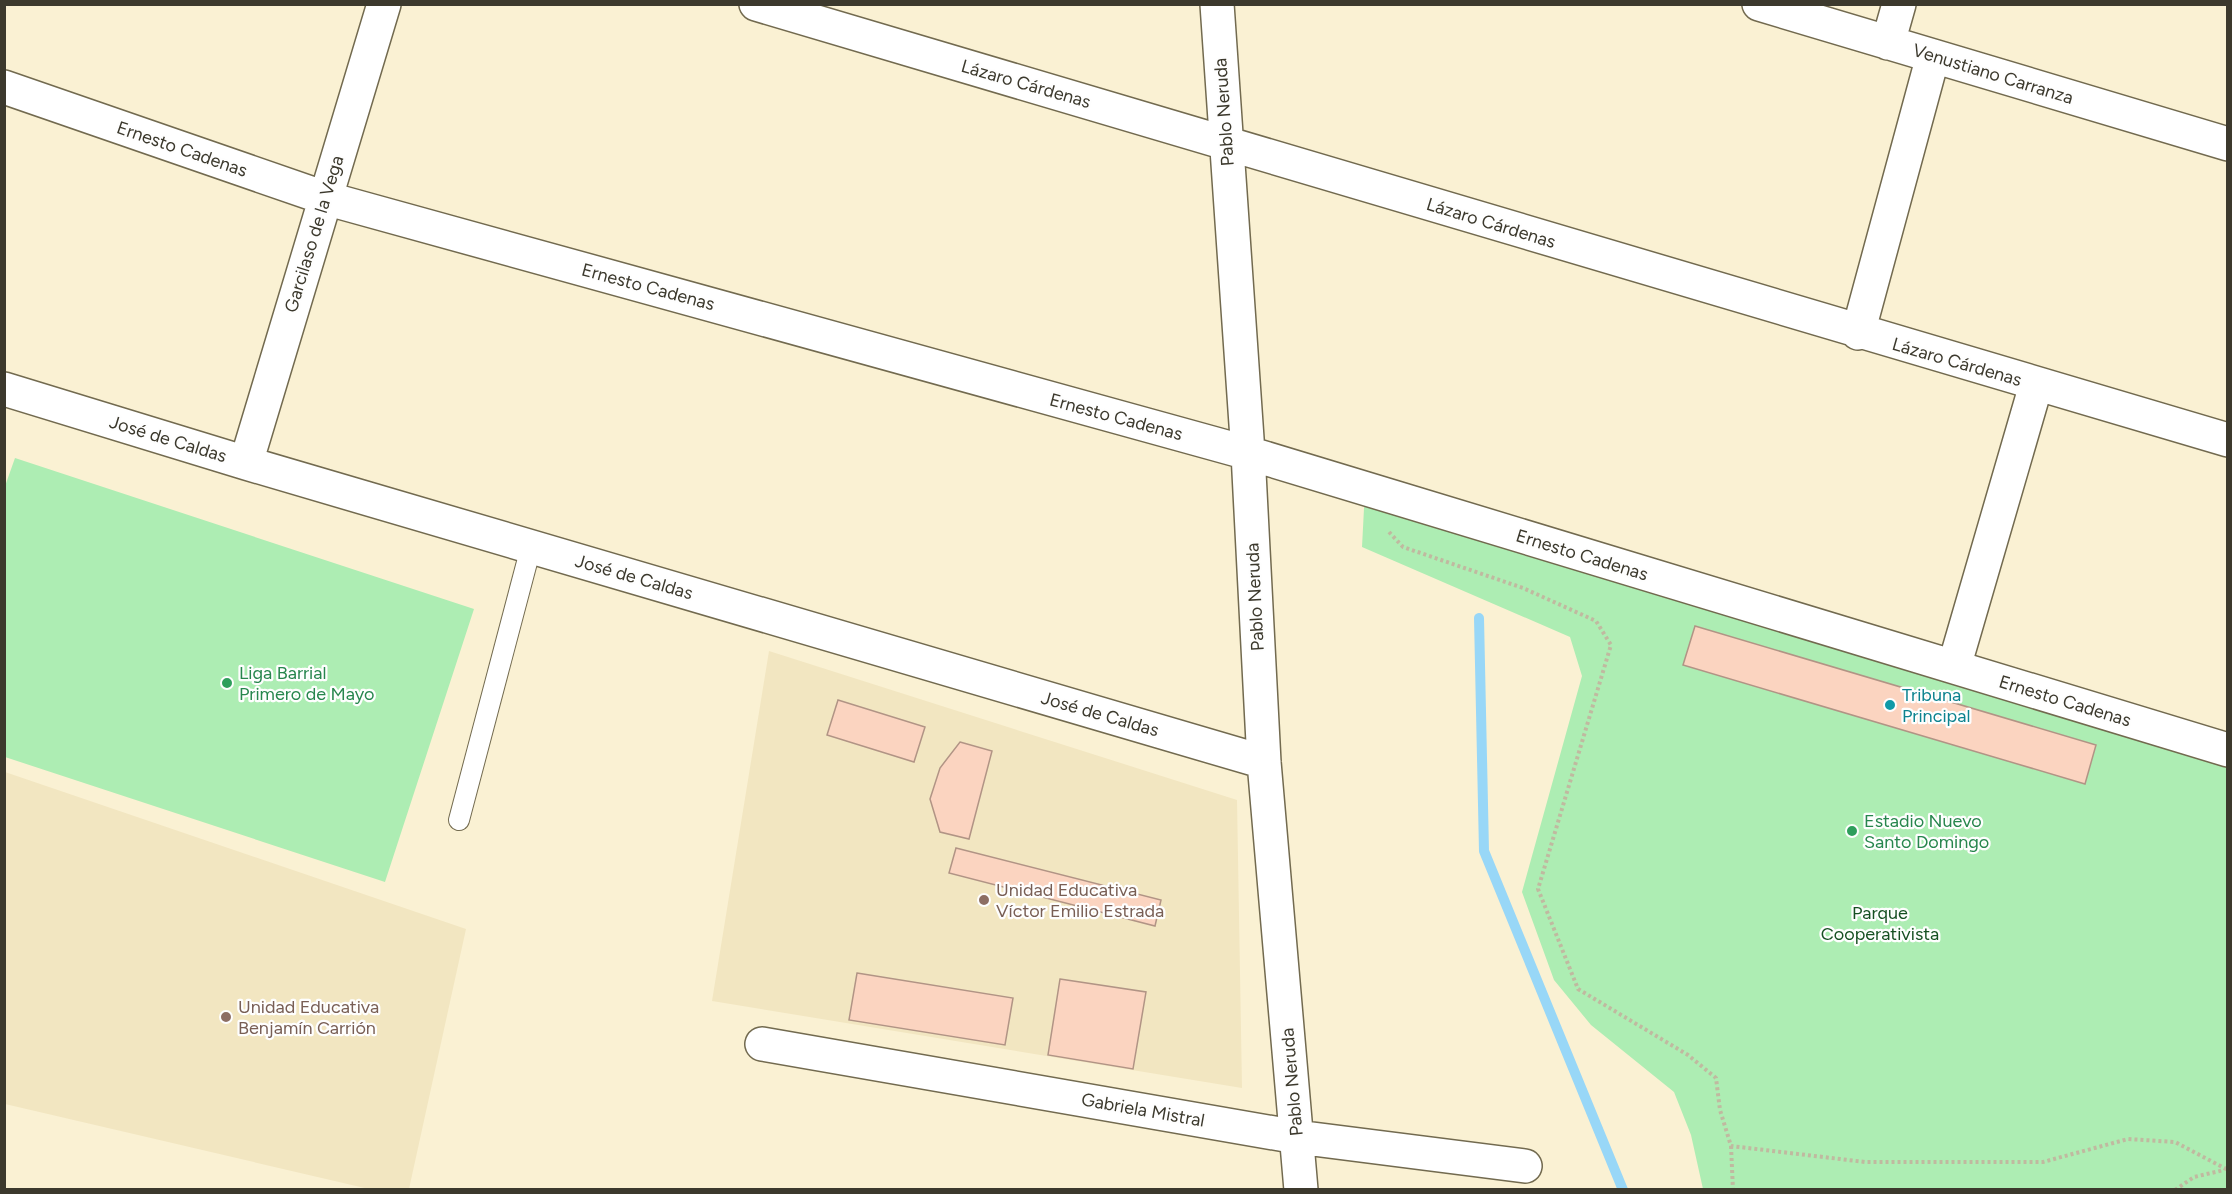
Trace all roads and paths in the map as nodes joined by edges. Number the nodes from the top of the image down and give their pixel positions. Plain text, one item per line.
1 (384, 4) edge
2 (756, 4) edge
3 (1217, 4) edge
4 (1760, 4) edge
5 (1899, 4) edge
6 (1888, 43) junction
7 (1933, 56) junction
8 (4, 87) edge
9 (1226, 142) junction
10 (2228, 144) edge
11 (325, 198) junction
12 (1858, 333) junction
13 (2036, 385) junction
14 (4, 389) edge
15 (2228, 440) edge
16 (1248, 453) junction
17 (246, 463) junction
18 (531, 547) junction
19 (1403, 547) dead end
20 (1954, 667) junction
21 (2228, 750) edge
22 (1264, 762) junction
23 (459, 820) dead end
24 (762, 1044) dead end
25 (1297, 1137) junction
26 (1731, 1146) junction
27 (1525, 1166) dead end
28 (2226, 1170) edge
29 (1301, 1190) edge
30 (1733, 1190) edge
31 (2175, 1190) edge

1 - 11 street, Garcilaso de la Vega
2 - 9 street, Lázaro Cárdenas
3 - 9 street, Pablo Neruda
4 - 6 street, Venustiano Carranza
5 - 6 street
6 - 7 street, Venustiano Carranza
7 - 10 street, Venustiano Carranza
7 - 12 street
8 - 11 street, Ernesto Cadenas
9 - 12 street, Lázaro Cárdenas
9 - 16 street, Pablo Neruda
11 - 16 street, Ernesto Cadenas
11 - 17 street, Garcilaso de la Vega
12 - 13 street, Lázaro Cárdenas
13 - 15 street, Lázaro Cárdenas
13 - 20 street
14 - 17 street, José de Caldas
16 - 20 street, Ernesto Cadenas
16 - 22 street, Pablo Neruda
17 - 18 street, José de Caldas
18 - 22 street, José de Caldas
18 - 23 lane
19 - 26 path
20 - 21 street, Ernesto Cadenas
22 - 25 street, Pablo Neruda
24 - 25 street, Gabriela Mistral
25 - 27 street, Gabriela Mistral
25 - 29 street, Pablo Neruda
26 - 28 path
26 - 30 path
28 - 31 path

